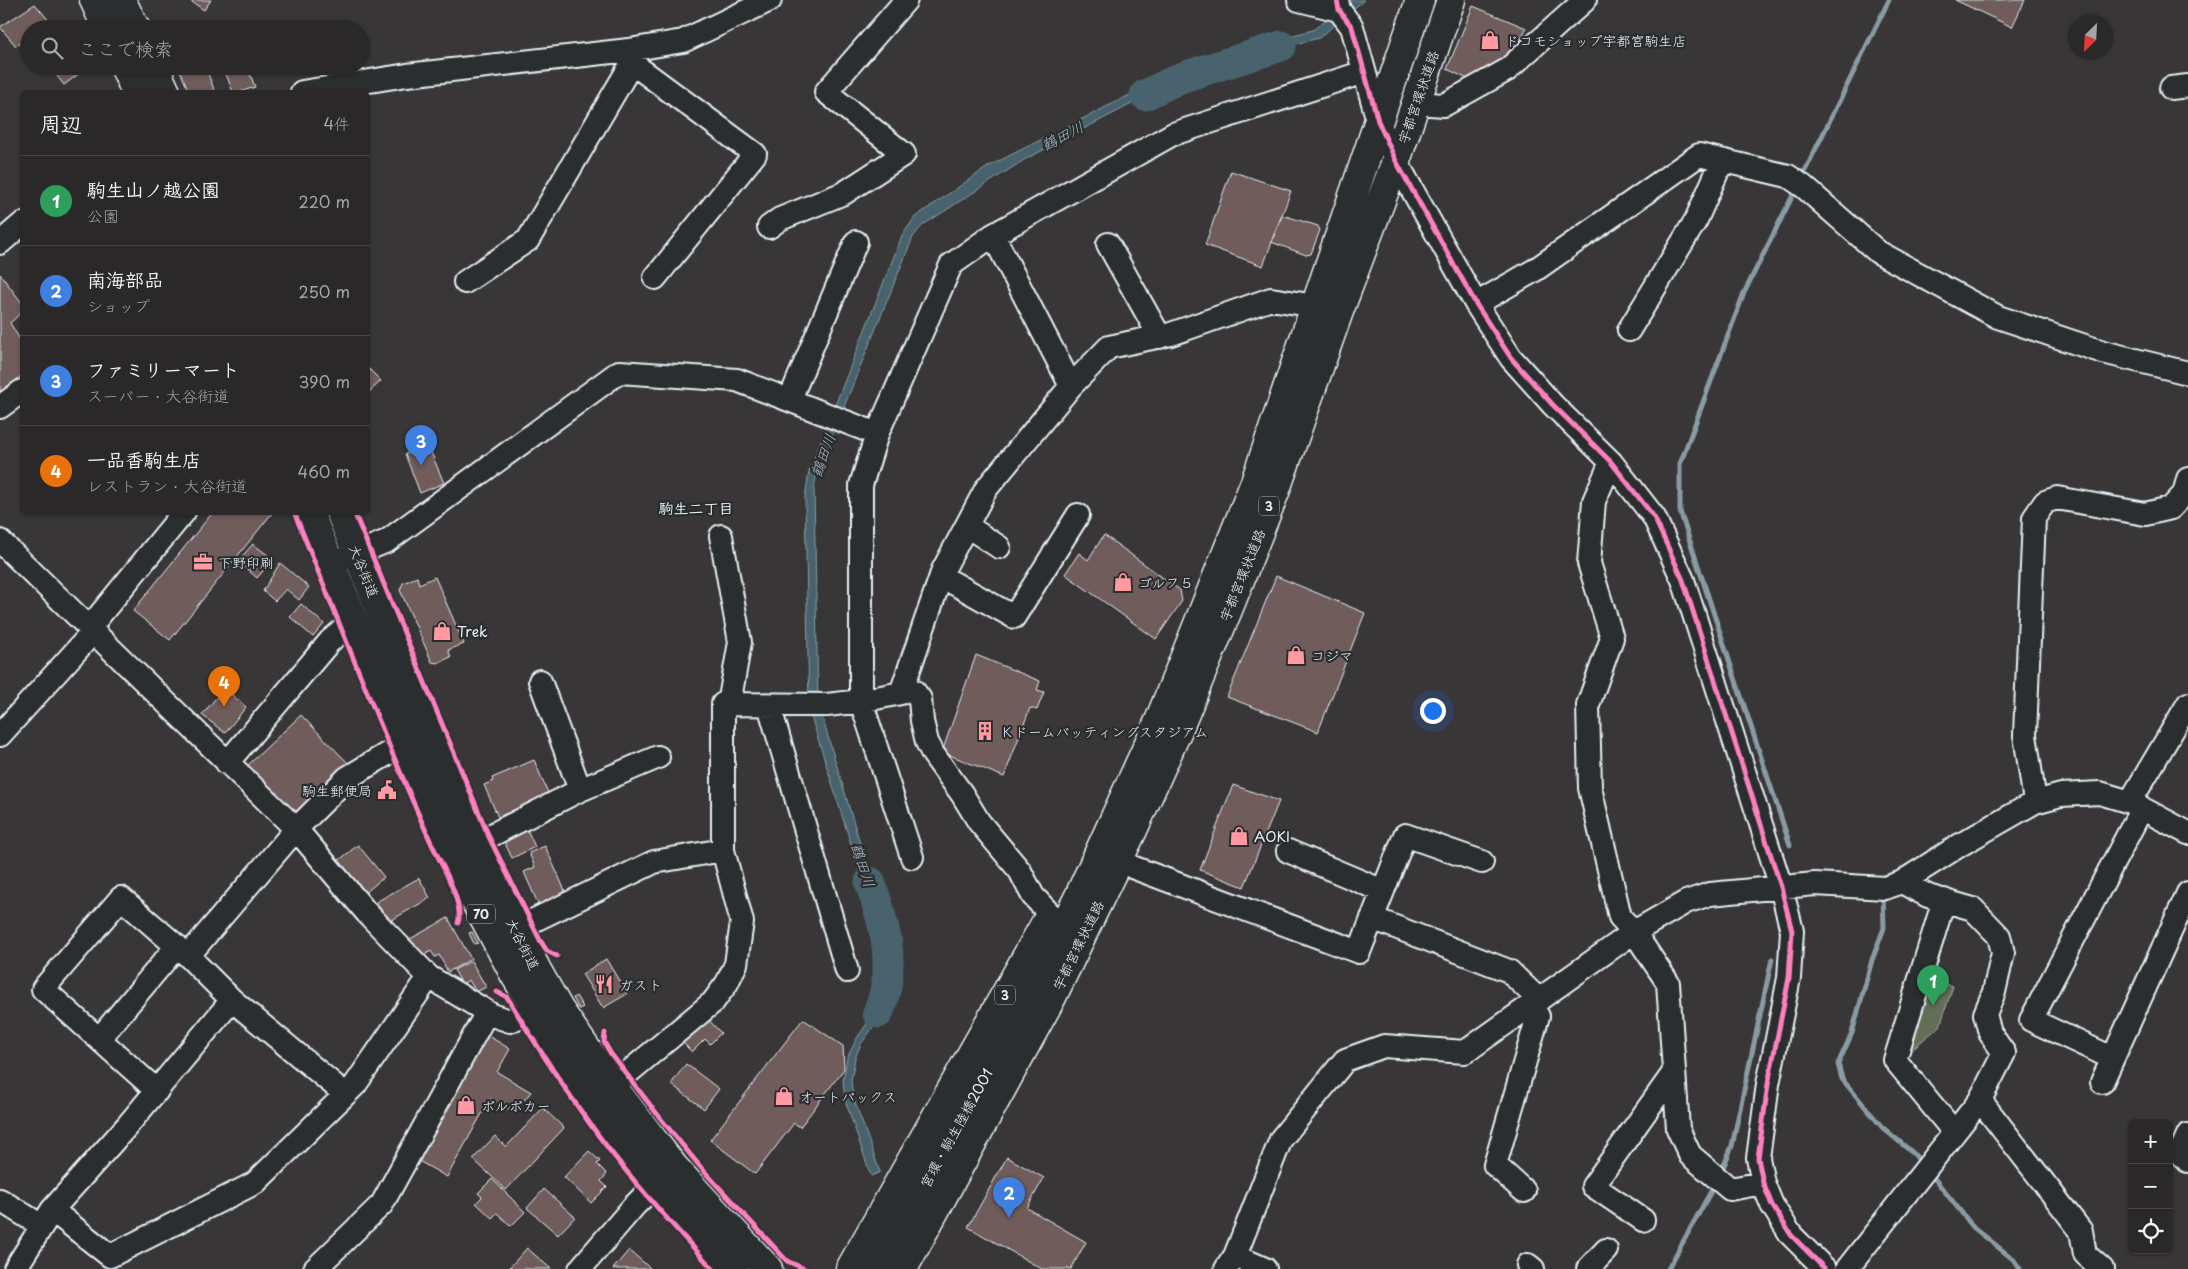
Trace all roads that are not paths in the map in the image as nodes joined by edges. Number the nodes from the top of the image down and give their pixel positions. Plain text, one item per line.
1 (94, 0) edge
2 (121, 0) edge
3 (770, 0) edge
4 (906, 0) edge
5 (1299, 0) edge
6 (1420, 0) edge
7 (1451, 0) edge
8 (1585, 0) edge
9 (1343, 12) edge
10 (103, 20) edge
11 (131, 20) edge
12 (631, 56) junction
13 (1364, 72) junction
14 (128, 75) edge
15 (158, 75) edge
16 (135, 90) edge
17 (165, 90) edge
18 (314, 90) edge
19 (1416, 103) junction
20 (1378, 121) junction
21 (1722, 160) junction
22 (1396, 161) junction
23 (20, 226) edge
24 (769, 227) dead end
25 (993, 235) junction
26 (856, 242) dead end
27 (0, 244) edge
28 (1108, 244) dead end
29 (655, 278) dead end
30 (465, 282) dead end
31 (1476, 304) junction
32 (1316, 306) junction
33 (1629, 330) dead end
34 (1160, 336) junction
35 (2188, 373) edge
36 (1072, 386) junction
37 (20, 392) edge
38 (790, 399) junction
39 (0, 407) edge
40 (877, 434) junction
41 (1611, 462) junction
42 (2188, 479) edge
43 (182, 515) edge
44 (310, 515) edge
45 (341, 515) edge
46 (1078, 516) dead end
47 (966, 526) junction
48 (721, 536) dead end
49 (0, 542) edge
50 (998, 547) dead end
51 (356, 554) junction
52 (330, 564) junction
53 (941, 576) junction
54 (356, 625) junction
55 (92, 629) junction
56 (540, 681) dead end
57 (903, 687) junction
58 (861, 701) junction
59 (729, 704) junction
60 (769, 704) junction
61 (2188, 704) edge
62 (1168, 725) junction
63 (0, 735) edge
64 (431, 735) junction
65 (405, 745) junction
66 (658, 757) dead end
67 (227, 763) junction
68 (580, 790) junction
69 (2036, 802) junction
70 (2136, 805) junction
71 (296, 829) junction
72 (2188, 833) edge
73 (476, 843) junction
74 (723, 850) junction
75 (1288, 851) dead end
76 (912, 857) dead end
77 (1482, 862) dead end
78 (1132, 867) junction
79 (1902, 882) junction
80 (1781, 887) junction
81 (1383, 891) junction
82 (2188, 893) edge
83 (1944, 900) junction
84 (1050, 914) junction
85 (1372, 918) junction
86 (516, 929) junction
87 (1634, 932) junction
88 (183, 951) junction
89 (847, 971) dead end
90 (429, 977) junction
91 (1043, 992) junction
92 (232, 1000) junction
93 (1534, 1003) junction
94 (535, 1009) junction
95 (487, 1012) junction
96 (99, 1039) junction
97 (2112, 1058) junction
98 (1674, 1072) junction
99 (2102, 1082) dead end
100 (612, 1086) junction
101 (157, 1091) junction
102 (345, 1094) junction
103 (1980, 1100) junction
104 (1954, 1132) junction
105 (2188, 1135) edge
106 (2188, 1161) edge
107 (664, 1175) junction
108 (1763, 1183) junction
109 (1524, 1191) dead end
110 (0, 1200) edge
111 (47, 1218) junction
112 (1643, 1220) dead end
113 (1606, 1250) dead end
114 (1231, 1262) edge
115 (15, 1269) edge
116 (315, 1269) edge
117 (580, 1269) edge
118 (734, 1269) edge
119 (768, 1269) edge
120 (850, 1269) edge
121 (878, 1269) edge
122 (903, 1269) edge
123 (921, 1269) edge
124 (1265, 1269) edge
125 (1588, 1269) edge
126 (1825, 1269) edge
127 (1847, 1269) edge
128 (2102, 1269) edge

1 - 10 main road
2 - 11 main road
3 - 12 street
4 - 24 street
5 - 9 street
6 - 20 main road, 宇都宮環状道路 / 3
7 - 19 main road, 宇都宮環状道路 / 3
8 - 19 street
9 - 13 street
12 - 18 street
12 - 29 street
12 - 30 street
13 - 20 street
13 - 25 street
14 - 16 main road
15 - 17 main road
19 - 22 main road, 宇都宮環状道路 / 3
20 - 22 street
20 - 32 main road, 宇都宮環状道路 / 3
21 - 31 street
21 - 33 street
21 - 35 street
22 - 31 street
22 - 62 main road, 宇都宮環状道路 / 3
23 - 27 street
25 - 36 street
25 - 40 street
26 - 38 street
28 - 34 street
31 - 41 street
32 - 34 street
32 - 62 main road, 宇都宮環状道路 / 3
34 - 36 street
36 - 47 street
37 - 39 street
38 - 40 street
38 - 51 street
40 - 58 street
41 - 80 street
41 - 87 street
42 - 69 street
43 - 55 street
44 - 52 main road, 大谷街道 / 70
45 - 51 main road, 大谷街道 / 70
46 - 53 street
47 - 50 street
47 - 53 street
48 - 59 street
49 - 55 street
51 - 52 street
51 - 64 main road, 大谷街道 / 70
52 - 54 main road, 大谷街道 / 70
53 - 57 street
54 - 65 main road, 大谷街道 / 70
54 - 67 street
55 - 63 street
55 - 67 street
56 - 68 street
57 - 58 street
57 - 84 street
58 - 60 street
58 - 76 street
59 - 60 street
59 - 74 street
60 - 89 street
61 - 70 street
62 - 78 main road, 3
62 - 84 main road, 3
62 - 91 main road, 宇都宮環状道路 / 3
64 - 65 street
64 - 73 main road, 大谷街道 / 70
65 - 71 street
65 - 94 main road, 大谷街道 / 70
66 - 68 street
67 - 71 street
68 - 73 street
69 - 70 street
69 - 79 street
70 - 72 street
70 - 97 street
71 - 88 street
71 - 90 street
73 - 86 main road, 大谷街道 / 70
74 - 86 street
74 - 100 street
75 - 81 street
77 - 81 street
78 - 85 street
78 - 123 main road, 3
79 - 80 street
79 - 83 street
80 - 87 street
80 - 108 street
81 - 85 street
82 - 97 street
83 - 103 street
83 - 104 street
84 - 120 main road, 3
85 - 93 street
86 - 100 main road, 大谷街道 / 70
87 - 93 street
87 - 98 street
88 - 92 street
88 - 96 street
88 - 96 street
90 - 95 street
90 - 102 street
91 - 121 main road, 宮環・駒生陸橋2001 / 3
91 - 122 main road, 宮環・駒生陸橋2001 / 3
92 - 101 street
92 - 102 street
93 - 109 street
93 - 114 street
94 - 95 street
94 - 107 main road, 大谷街道 / 70
95 - 116 street
96 - 101 street
97 - 99 street
98 - 108 street
98 - 112 street
100 - 107 main road, 大谷街道 / 70
101 - 111 street
102 - 111 street
103 - 104 street
103 - 128 street
104 - 127 street
105 - 106 street
107 - 117 street
107 - 118 main road, 大谷街道 / 70
107 - 119 main road, 大谷街道 / 70
108 - 126 street
110 - 111 street
111 - 115 street
113 - 125 street
114 - 124 street

